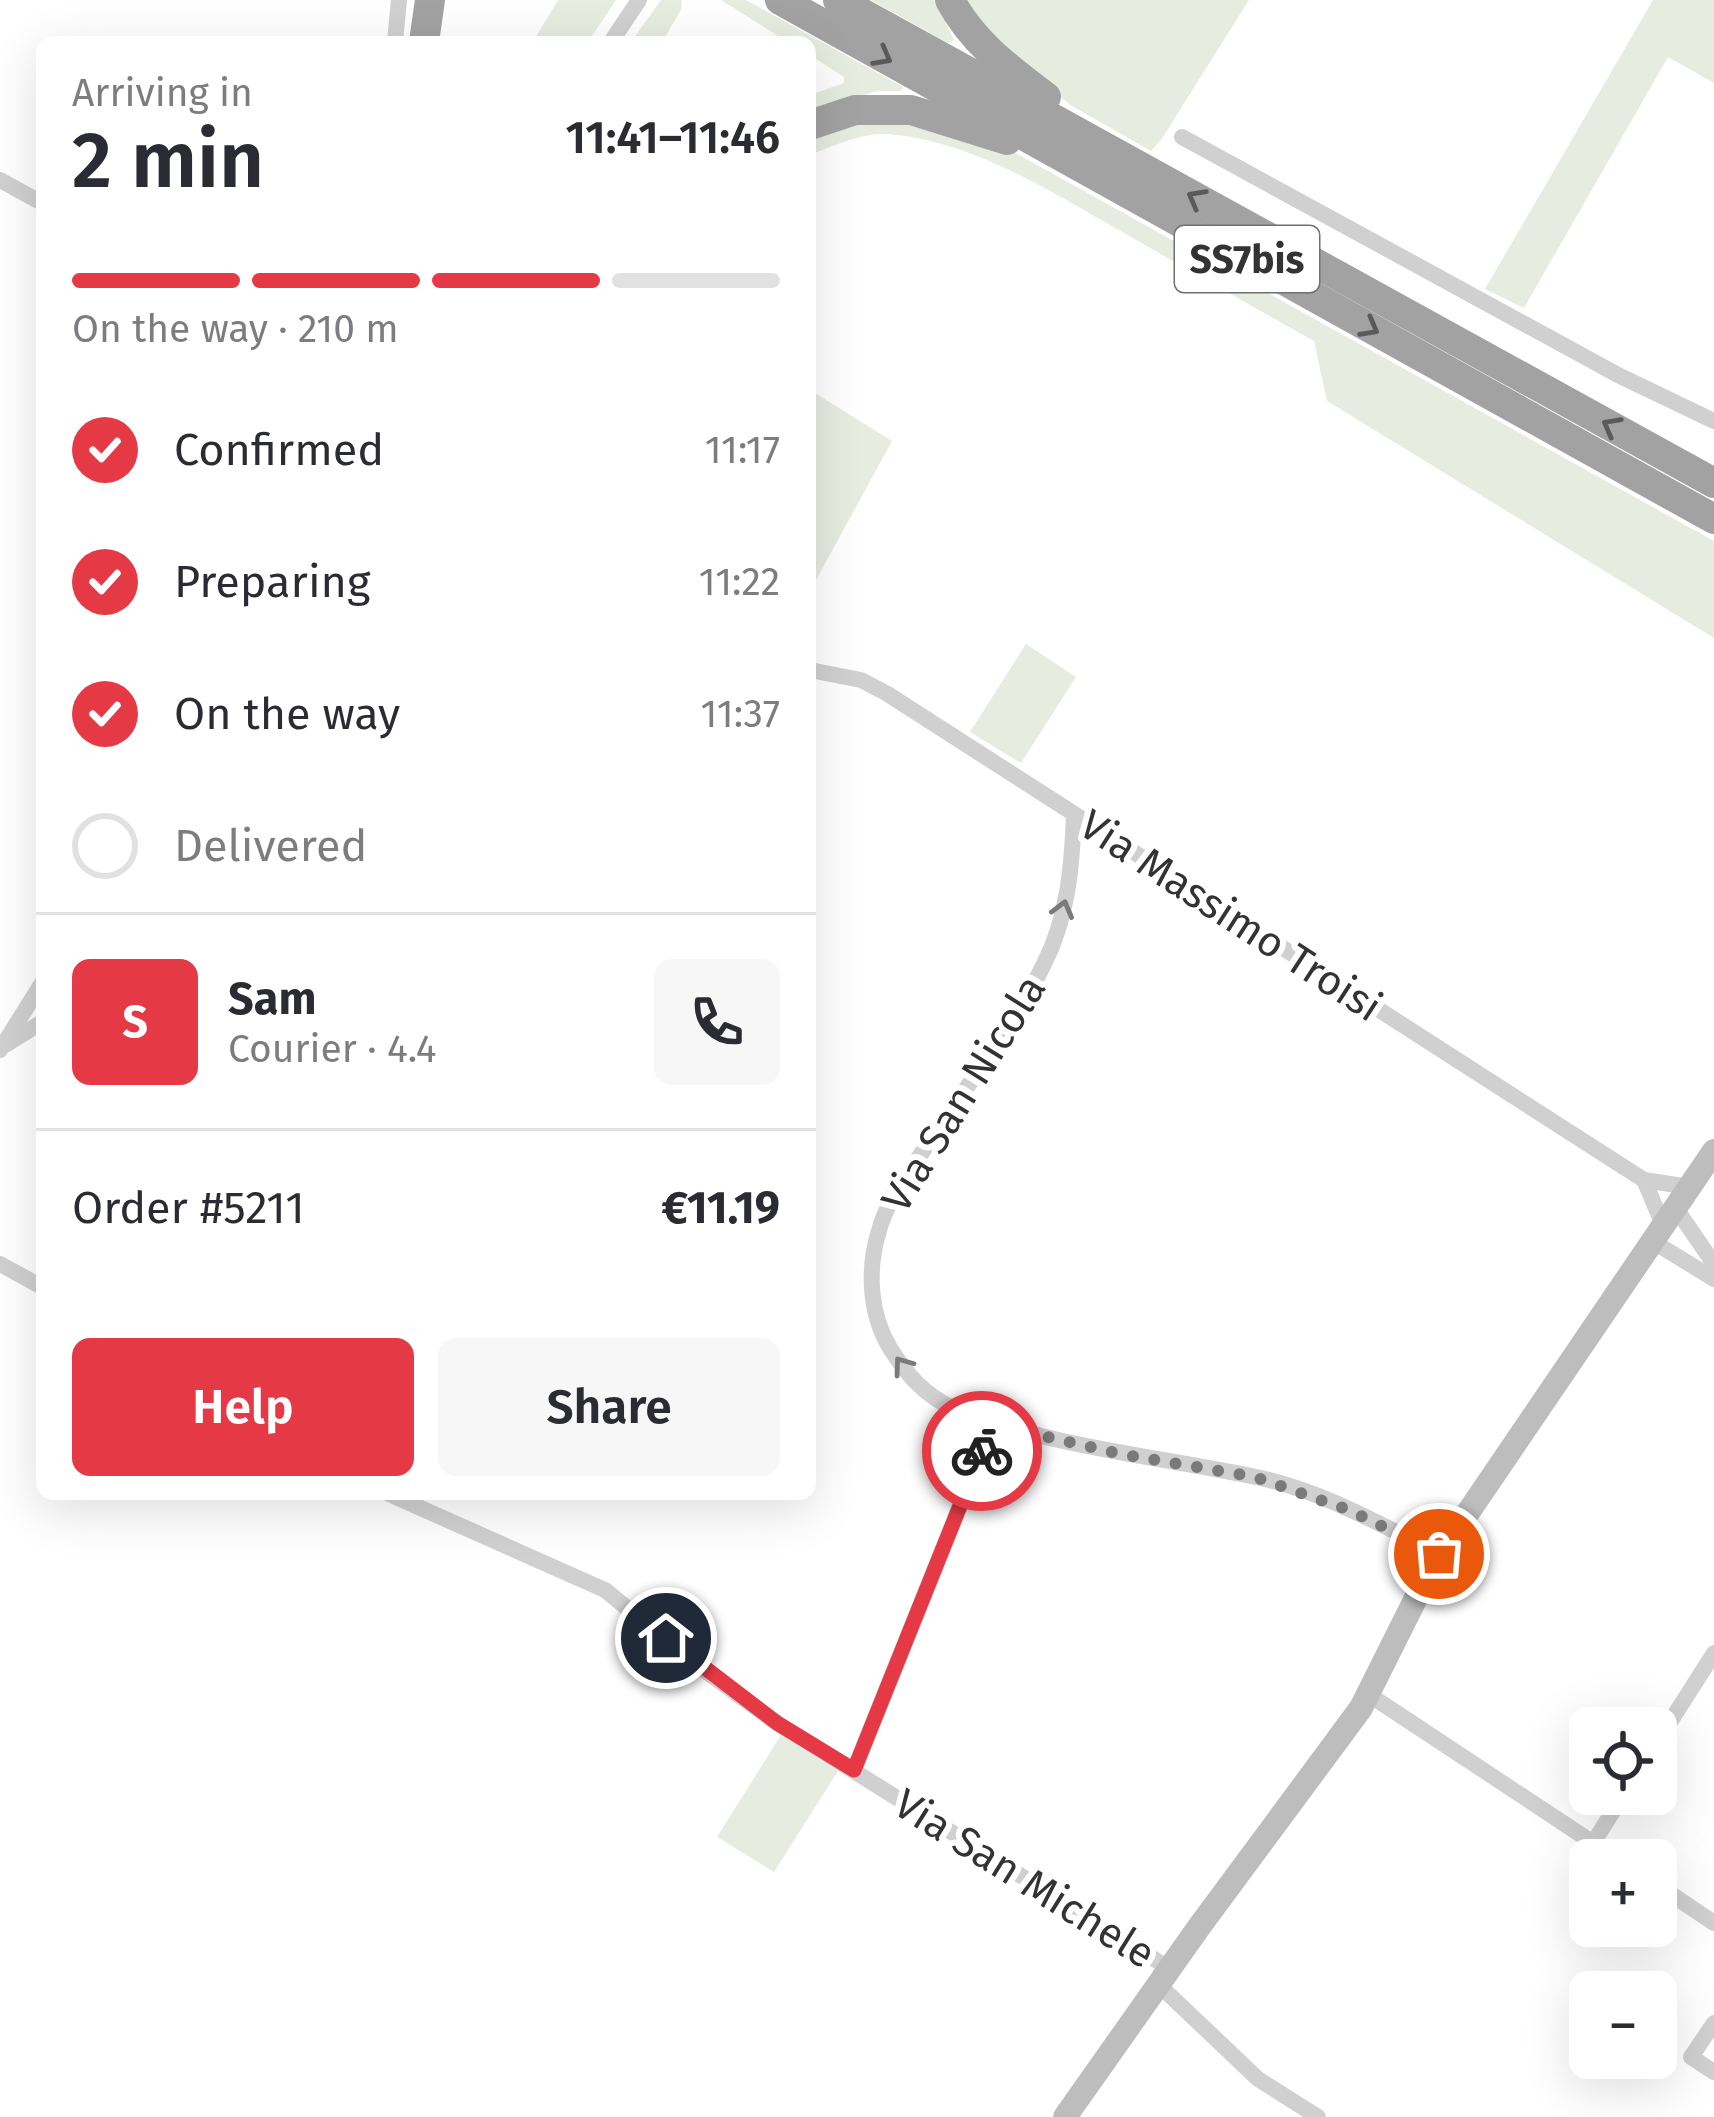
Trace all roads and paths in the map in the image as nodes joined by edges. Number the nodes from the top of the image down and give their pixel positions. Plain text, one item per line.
1 (399, 0) edge
2 (430, 0) edge
3 (639, 0) edge
4 (780, 0) edge
5 (838, 0) edge
6 (950, 0) edge
7 (396, 36) edge
8 (425, 36) edge
9 (615, 36) edge
10 (816, 123) edge
11 (1182, 136) dead end
12 (1121, 156) junction
13 (1066, 158) junction
14 (0, 180) edge
15 (36, 200) edge
16 (1714, 421) edge
17 (1714, 483) edge
18 (1714, 519) edge
19 (816, 671) edge
20 (1074, 814) junction
21 (36, 992) edge
22 (36, 1026) edge
23 (0, 1049) edge
24 (1714, 1151) edge
25 (1644, 1180) junction
26 (1670, 1215) junction
27 (0, 1264) edge
28 (1714, 1264) edge
29 (1714, 1279) edge
30 (36, 1284) edge
31 (993, 1424) junction
32 (402, 1500) edge
33 (1439, 1554) junction
34 (1714, 1653) edge
35 (1368, 1694) junction
36 (1677, 1711) edge
37 (854, 1770) junction
38 (1587, 1839) edge
39 (1677, 1898) edge
40 (1714, 1923) edge
41 (1165, 1977) junction
42 (1714, 2023) edge
43 (1714, 2072) edge
44 (1065, 2117) edge
45 (1318, 2117) edge

1 - 7 street
2 - 8 highway
3 - 9 street
4 -> 13 highway, SS7bis
5 - 12 highway, SS7bis
6 - 12 highway
10 - 13 highway
11 - 16 street
17 -> 12 highway, SS7bis
13 -> 18 highway, SS7bis
14 - 15 street
19 - 20 street, Via Massimo Troisi
20 - 25 street, Via Massimo Troisi
31 -> 20 street, Via San Nicola
21 - 23 street
22 - 23 street
24 - 26 main road
25 - 26 street, Via Massimo Troisi
25 - 26 street
26 - 28 street
26 - 29 street
26 - 33 main road
27 - 30 street
31 - 33 street, Via San Nicola
31 - 37 street
32 - 37 street, Via San Michele
33 - 35 main road
34 - 36 street
35 - 38 street
35 - 41 main road
37 - 41 street, Via San Michele
39 - 40 street
41 - 44 main road
41 - 45 street, Via San Michele
42 - 43 street

